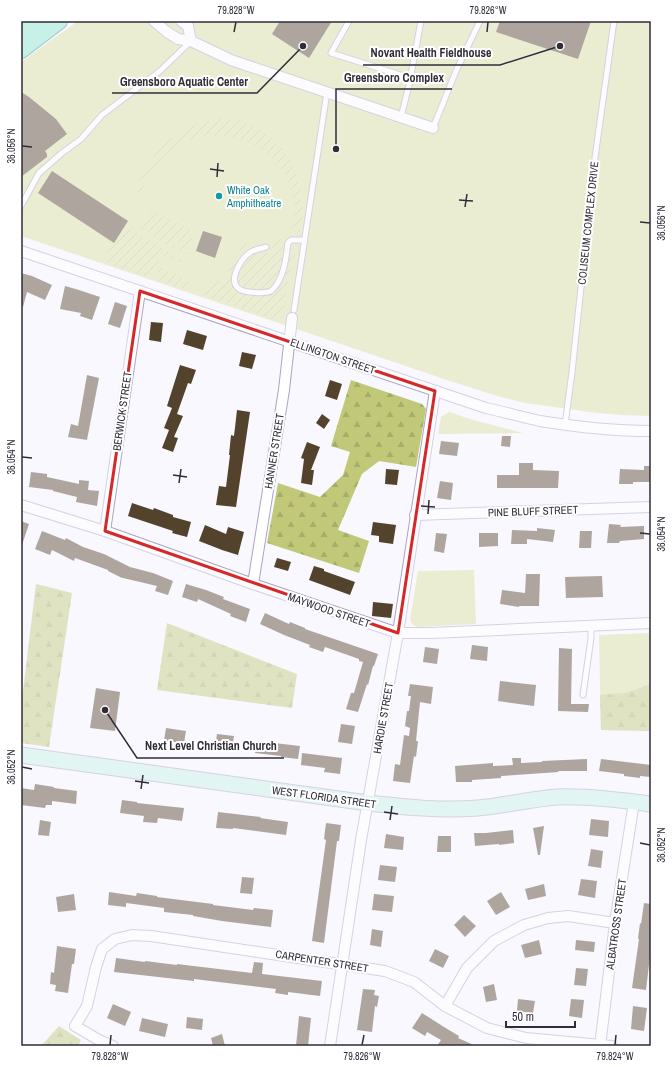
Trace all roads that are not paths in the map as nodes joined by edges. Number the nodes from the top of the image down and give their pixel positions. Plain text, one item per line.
1 (36, 21) edge
2 (59, 21) edge
3 (154, 21) edge
4 (182, 21) edge
5 (350, 21) edge
6 (421, 21) edge
7 (480, 21) edge
8 (614, 21) edge
9 (21, 32) edge
10 (191, 42) junction
11 (21, 50) edge
12 (410, 78) junction
13 (327, 92) junction
14 (401, 117) junction
15 (433, 128) joint
16 (21, 206) edge
17 (304, 240) junction
18 (266, 247) dead end
19 (21, 251) edge
20 (140, 291) junction
21 (293, 314) joint
22 (289, 342) junction
23 (435, 391) junction
24 (565, 425) junction
25 (651, 431) edge
26 (21, 505) edge
27 (651, 507) edge
28 (415, 515) junction
29 (105, 531) junction
30 (253, 584) junction
31 (651, 623) edge
32 (591, 626) junction
33 (398, 633) junction
34 (584, 694) dead end
35 (21, 756) edge
36 (634, 802) junction
37 (368, 803) junction
38 (651, 804) edge
39 (615, 923) junction
40 (343, 965) junction
41 (445, 1006) junction
42 (600, 1045) edge
43 (113, 1046) edge
44 (330, 1046) edge
45 (612, 1046) edge

1 - 9 main road
2 - 11 main road
3 - 10 street
4 - 10 street
5 - 12 lane
6 - 12 lane
7 - 15 lane
8 - 24 lane, COLISEUM COMPLEX DRIVE
10 - 13 street
10 - 16 lane
12 - 14 lane
13 - 14 street
13 - 17 lane
14 - 15 street
17 - 18 lane
17 - 21 lane
19 - 20 street, ELLINGTON STREET
20 - 22 street, ELLINGTON STREET
20 - 29 street, BERWICK STREET
21 - 22 street, HANNER STREET
22 - 23 street, ELLINGTON STREET
22 - 30 street, HANNER STREET
23 - 24 street, ELLINGTON STREET
23 - 28 street, HARDIE STREET
24 - 25 street, ELLINGTON STREET
26 - 29 street, MAYWOOD STREET
27 - 28 street, PINE BLUFF STREET
28 - 33 street, HARDIE STREET
29 - 30 street, MAYWOOD STREET
30 - 33 street, MAYWOOD STREET
31 - 32 street, MAYWOOD STREET
32 - 33 street, MAYWOOD STREET
32 - 34 lane
33 - 37 street, HARDIE STREET
35 - 37 main road, WEST FLORIDA STREET
36 - 37 main road, WEST FLORIDA STREET
36 - 38 main road, WEST FLORIDA STREET
36 - 39 street, ALBATROSS STREET
37 - 40 street, HARDIE STREET
39 - 41 street
39 - 42 street, ALBATROSS STREET
40 - 41 street, CARPENTER STREET
40 - 43 street, CARPENTER STREET
40 - 44 street, HARDIE STREET
41 - 42 street, CARPENTER STREET
42 - 45 street, CARPENTER STREET

